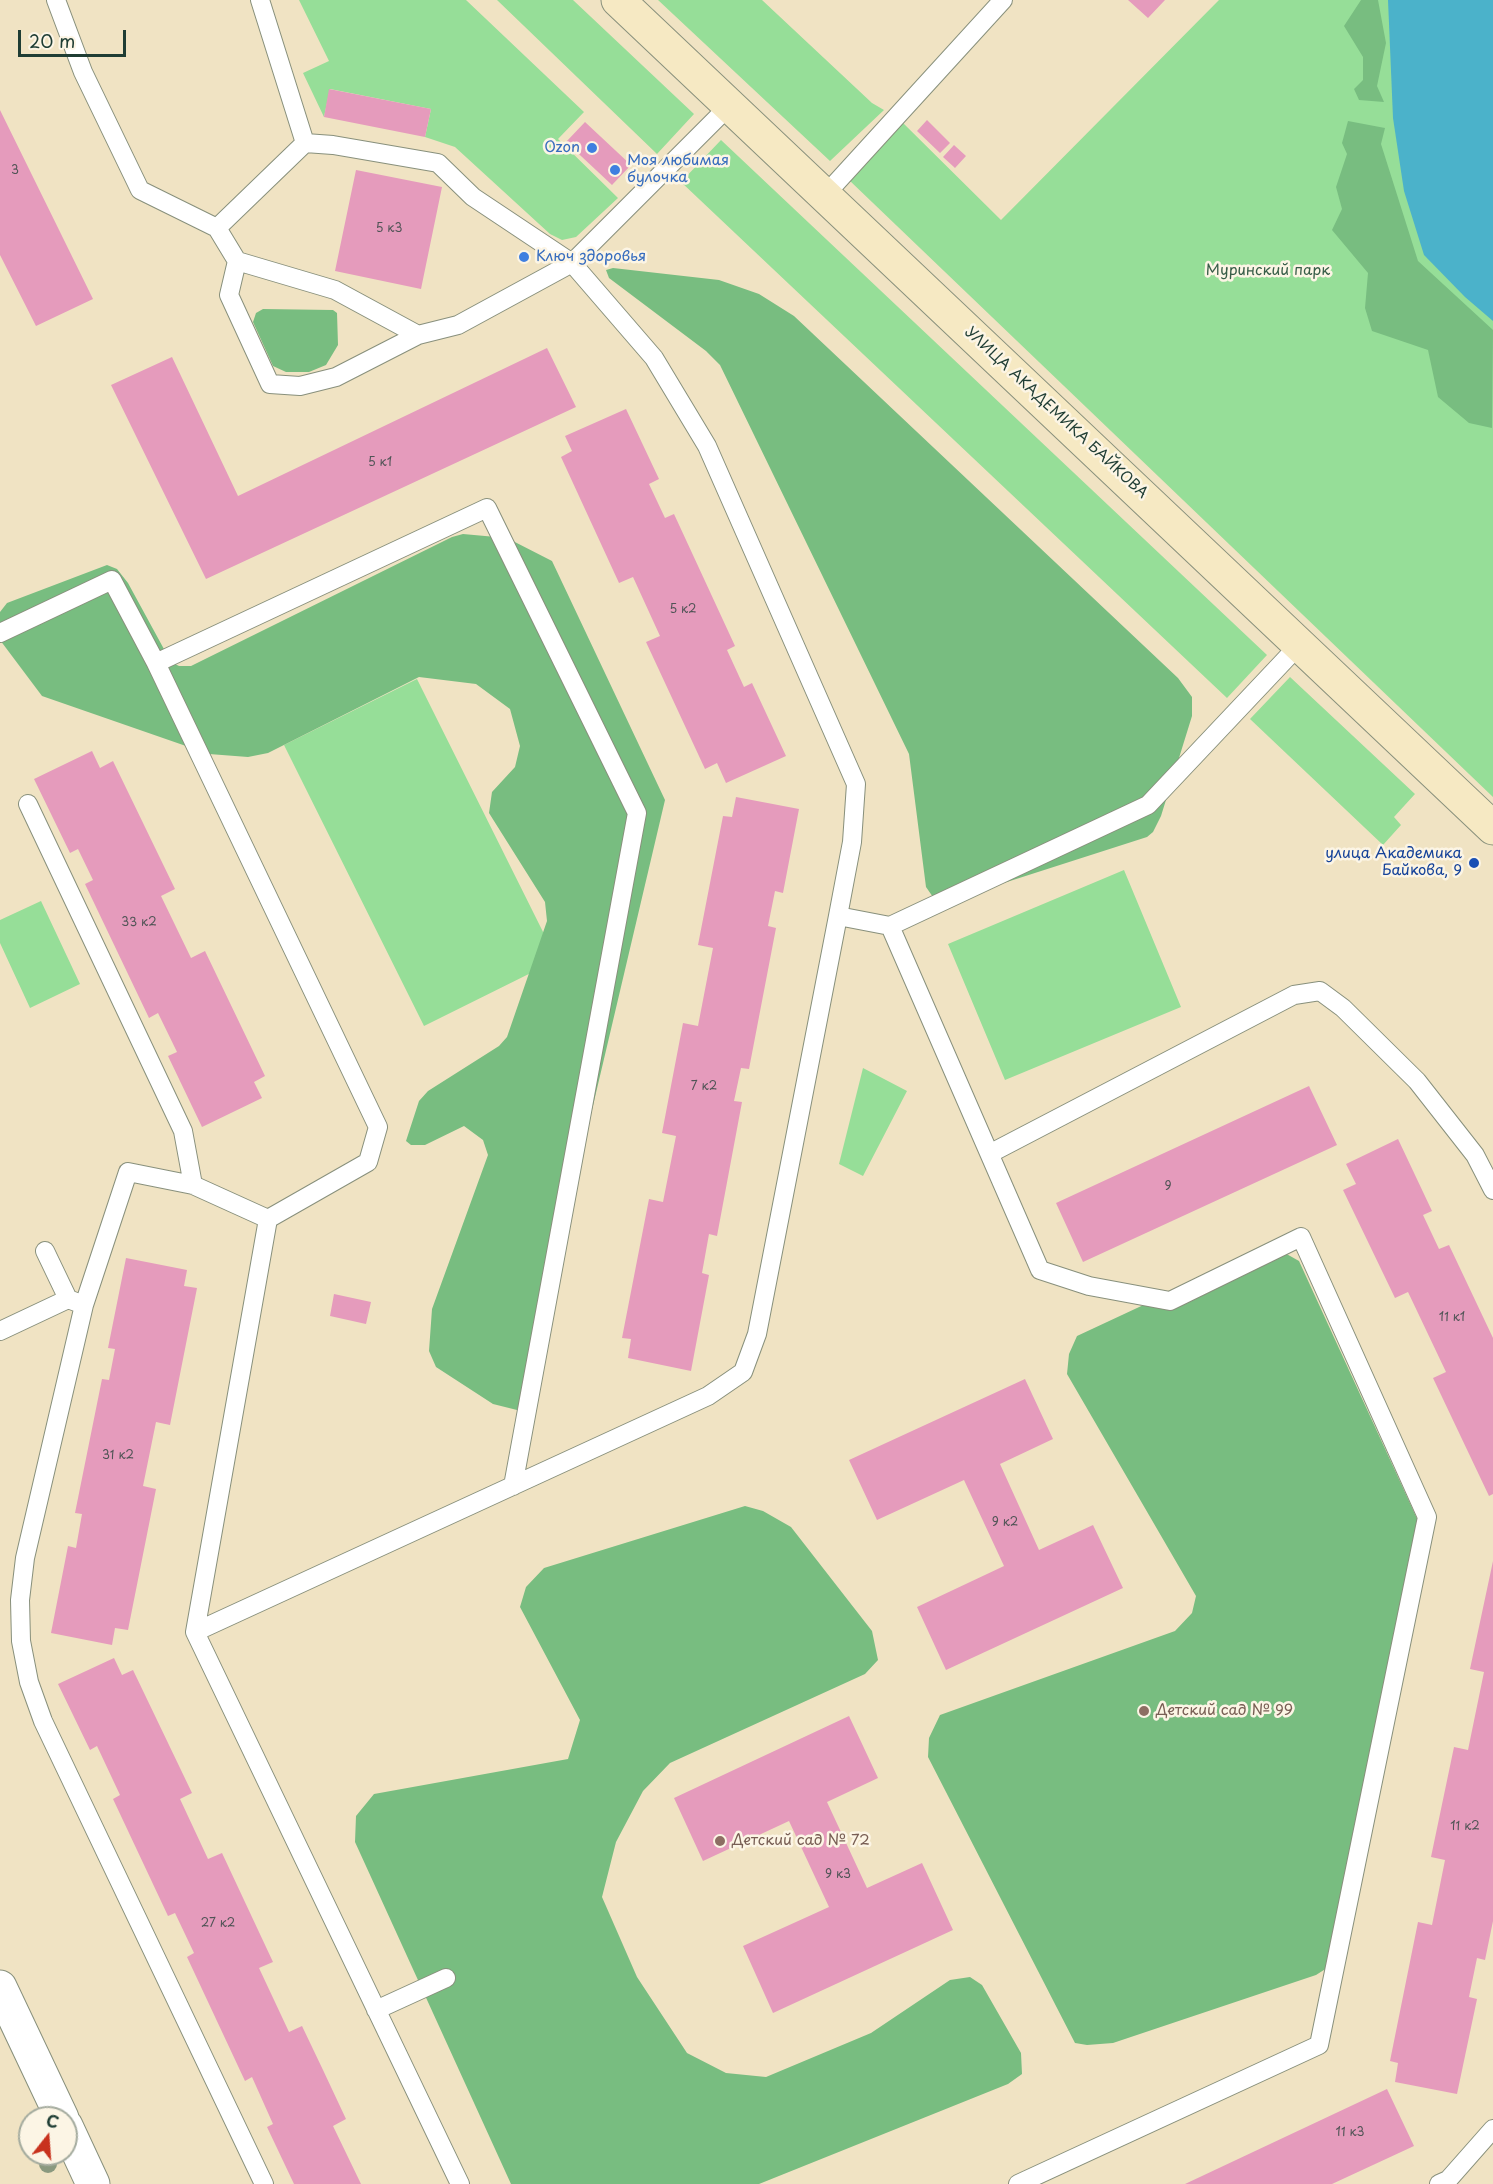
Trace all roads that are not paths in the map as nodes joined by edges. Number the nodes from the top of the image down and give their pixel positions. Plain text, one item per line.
1 (56, 0) edge
2 (260, 0) edge
3 (618, 0) edge
4 (1002, 0) edge
5 (730, 105) junction
6 (304, 143) junction
7 (825, 195) junction
8 (217, 228) junction
9 (237, 261) junction
10 (572, 263) junction
11 (418, 334) junction
12 (0, 633) edge
13 (1300, 644) junction
14 (156, 663) junction
15 (28, 804) dead end
16 (1493, 828) edge
17 (838, 916) junction
18 (890, 926) junction
19 (992, 1153) junction
20 (193, 1185) junction
21 (1493, 1190) edge
22 (268, 1219) junction
23 (45, 1251) dead end
24 (76, 1302) junction
25 (0, 1331) edge
26 (513, 1486) junction
27 (195, 1632) junction
28 (446, 1978) dead end
29 (0, 1987) edge
30 (376, 2010) junction
31 (56, 2106) edge
32 (1493, 2129) edge
33 (78, 2152) edge
34 (93, 2184) edge
35 (264, 2184) edge
36 (460, 2184) edge
37 (1018, 2184) edge
38 (1439, 2184) edge

1 - 8 lane
2 - 6 lane
3 - 5 street, УЛИЦА АКАДЕМИКА БАЙКОВА
4 - 7 lane
5 - 7 street, УЛИЦА АКАДЕМИКА БАЙКОВА
5 - 10 lane
6 - 8 lane
6 - 10 lane
7 - 13 street, УЛИЦА АКАДЕМИКА БАЙКОВА
8 - 9 lane
9 - 11 lane
9 - 11 lane
10 - 11 lane
10 - 17 lane
12 - 14 lane
13 - 16 street, УЛИЦА АКАДЕМИКА БАЙКОВА
13 - 18 lane
14 - 22 lane
14 - 26 lane
15 - 20 lane
17 - 18 lane
17 - 26 lane
18 - 19 lane
19 - 21 lane
19 - 37 lane
20 - 22 lane
20 - 24 lane
22 - 27 lane
23 - 24 lane
24 - 25 lane
24 - 35 lane
26 - 27 lane
27 - 30 lane
28 - 30 lane
29 - 31 street
30 - 36 lane
32 - 38 lane
33 - 34 street

